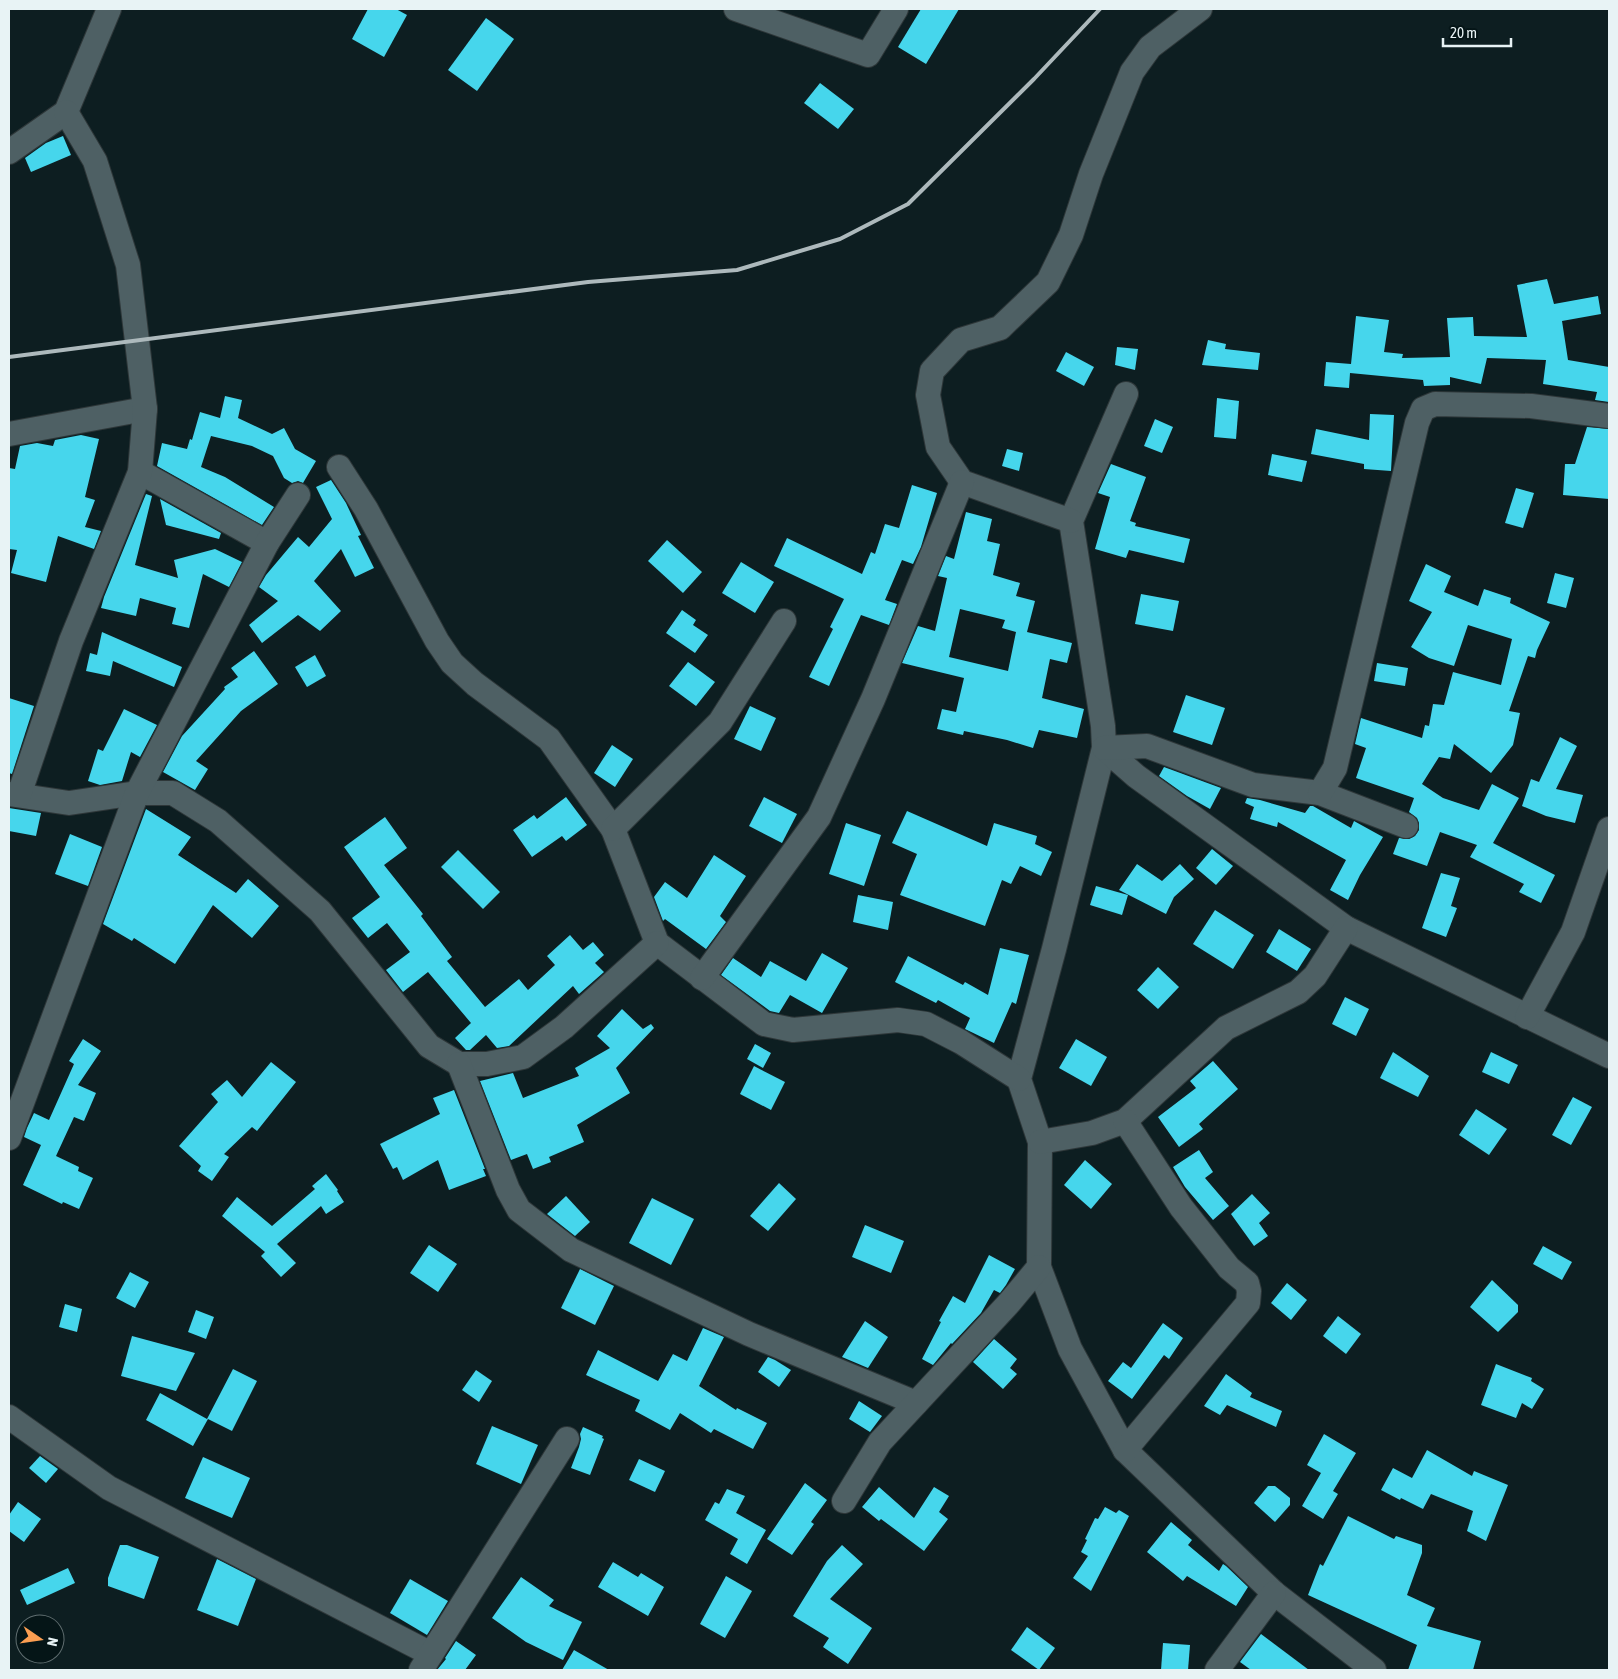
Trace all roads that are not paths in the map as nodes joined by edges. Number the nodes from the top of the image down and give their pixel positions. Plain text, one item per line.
1 (109, 9) edge
2 (736, 9) edge
3 (896, 9) edge
4 (1200, 9) edge
5 (66, 112) junction
6 (9, 152) edge
7 (1126, 394) dead end
8 (145, 409) junction
9 (1609, 416) edge
10 (9, 434) edge
11 (339, 467) dead end
12 (140, 472) junction
13 (962, 482) junction
14 (298, 495) dead end
15 (1071, 521) junction
16 (268, 543) junction
17 (784, 621) dead end
18 (1104, 748) junction
19 (137, 793) junction
20 (1320, 793) junction
21 (14, 794) edge
22 (1406, 826) dead end
23 (613, 829) junction
24 (1609, 829) edge
25 (1346, 928) junction
26 (657, 943) junction
27 (702, 978) junction
28 (1526, 1017) junction
29 (1609, 1056) edge
30 (459, 1064) junction
31 (1019, 1079) junction
32 (1125, 1121) junction
33 (9, 1138) edge
34 (1040, 1142) junction
35 (1039, 1267) junction
36 (916, 1403) junction
37 (9, 1417) edge
38 (568, 1439) dead end
39 (1125, 1450) junction
40 (844, 1501) dead end
41 (1274, 1593) junction
42 (426, 1662) edge
43 (1217, 1670) edge
44 (1374, 1670) edge

1 - 5 street
2 - 3 street
4 - 13 street
5 - 6 street
5 - 8 street
7 - 15 street
8 - 10 street
8 - 12 street
9 - 20 street
11 - 23 street
12 - 16 street
12 - 21 street
13 - 15 street
13 - 27 street
14 - 16 street
15 - 18 street
16 - 19 street
17 - 23 street
18 - 20 street
18 - 25 street
18 - 31 street
19 - 21 street
19 - 30 street
19 - 33 street
20 - 22 street
23 - 26 street
24 - 28 street
25 - 28 street
25 - 32 street
26 - 27 street
26 - 30 street
27 - 31 street
28 - 29 street
30 - 36 street
31 - 34 street
32 - 34 street
32 - 39 street
34 - 35 street
35 - 36 street
35 - 39 street
36 - 40 street
37 - 42 street
38 - 42 street
39 - 41 street
41 - 43 street
41 - 44 street

